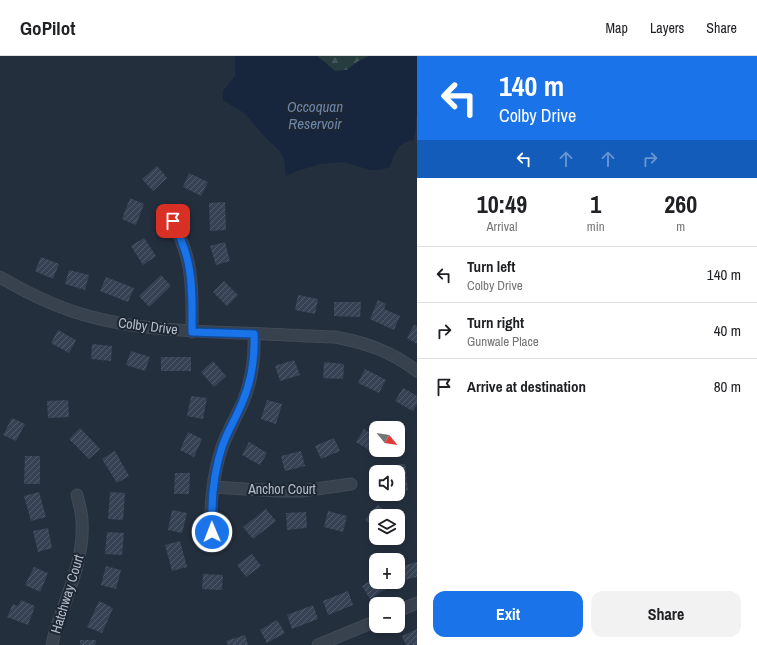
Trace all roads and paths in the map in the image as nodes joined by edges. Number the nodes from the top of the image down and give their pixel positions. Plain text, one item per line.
1 (173, 221) dead end
2 (0, 277) edge
3 (192, 332) junction
4 (254, 334) junction
5 (417, 371) edge
6 (350, 484) dead end
7 (214, 487) junction
8 (77, 495) dead end
9 (213, 540) dead end
10 (417, 603) edge
11 (405, 608) edge
12 (369, 624) edge
13 (52, 645) edge
14 (318, 645) edge

1 - 3 street
2 - 3 street, Colby Drive
3 - 4 street, Colby Drive
4 - 5 street, Colby Drive
4 - 7 street
6 - 7 street, Anchor Court
7 - 9 street
8 - 13 street, Hatchway Court
10 - 11 street
12 - 14 street

